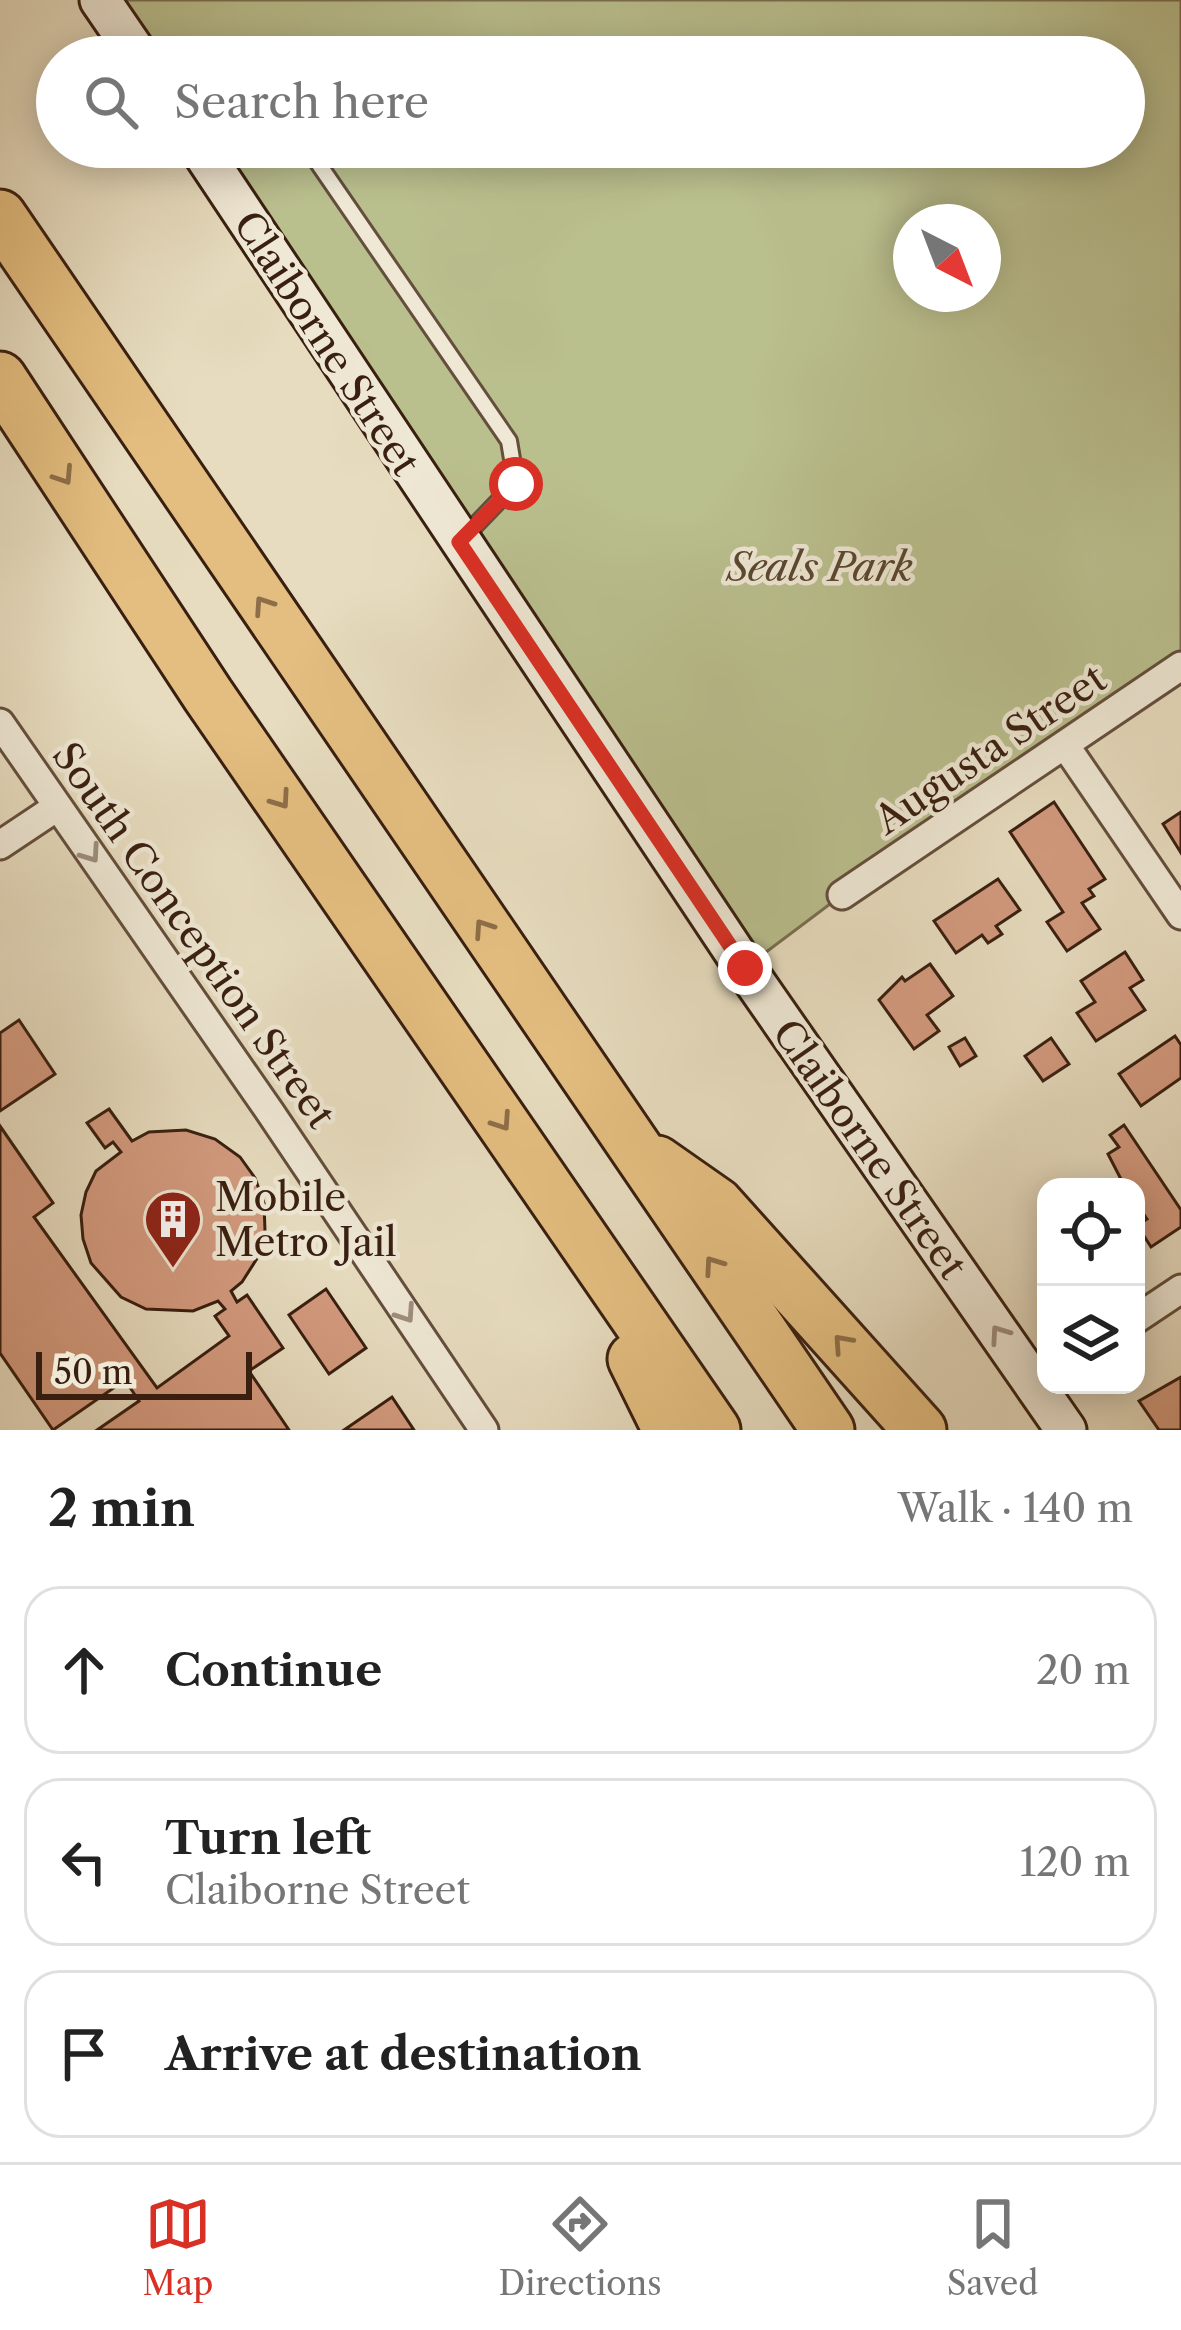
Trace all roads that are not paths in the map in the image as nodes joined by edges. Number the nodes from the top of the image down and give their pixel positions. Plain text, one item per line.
1 (100, 0) edge
2 (125, 36) edge
3 (213, 168) edge
4 (322, 168) edge
5 (0, 202) edge
6 (0, 216) edge
7 (34, 269) junction
8 (0, 378) edge
9 (459, 542) junction
10 (1181, 666) edge
11 (0, 723) edge
12 (1065, 745) junction
13 (58, 806) junction
14 (0, 845) edge
15 (842, 895) dead end
16 (1181, 915) edge
17 (628, 1141) junction
18 (543, 1182) junction
19 (1181, 1289) edge
20 (1145, 1313) edge
21 (1037, 1377) edge
22 (1047, 1394) edge
23 (484, 1430) edge
24 (669, 1430) edge
25 (714, 1430) edge
26 (828, 1430) edge
27 (920, 1430) edge
28 (1066, 1430) edge

1 - 2 street
3 - 9 street, Claiborne Street
4 - 9 lane
5 - 7 highway
6 - 7 highway
17 -> 7 highway
8 -> 18 highway
21 -> 9 street, Claiborne Street
10 - 12 street, Augusta Street
11 - 13 street, South Conception Street
12 - 15 street, Augusta Street
12 - 16 street
13 - 14 street
13 -> 23 street, South Conception Street
26 -> 17 highway
27 -> 17 highway
18 - 24 highway
18 - 25 highway
19 - 20 street
22 - 28 street, Claiborne Street

